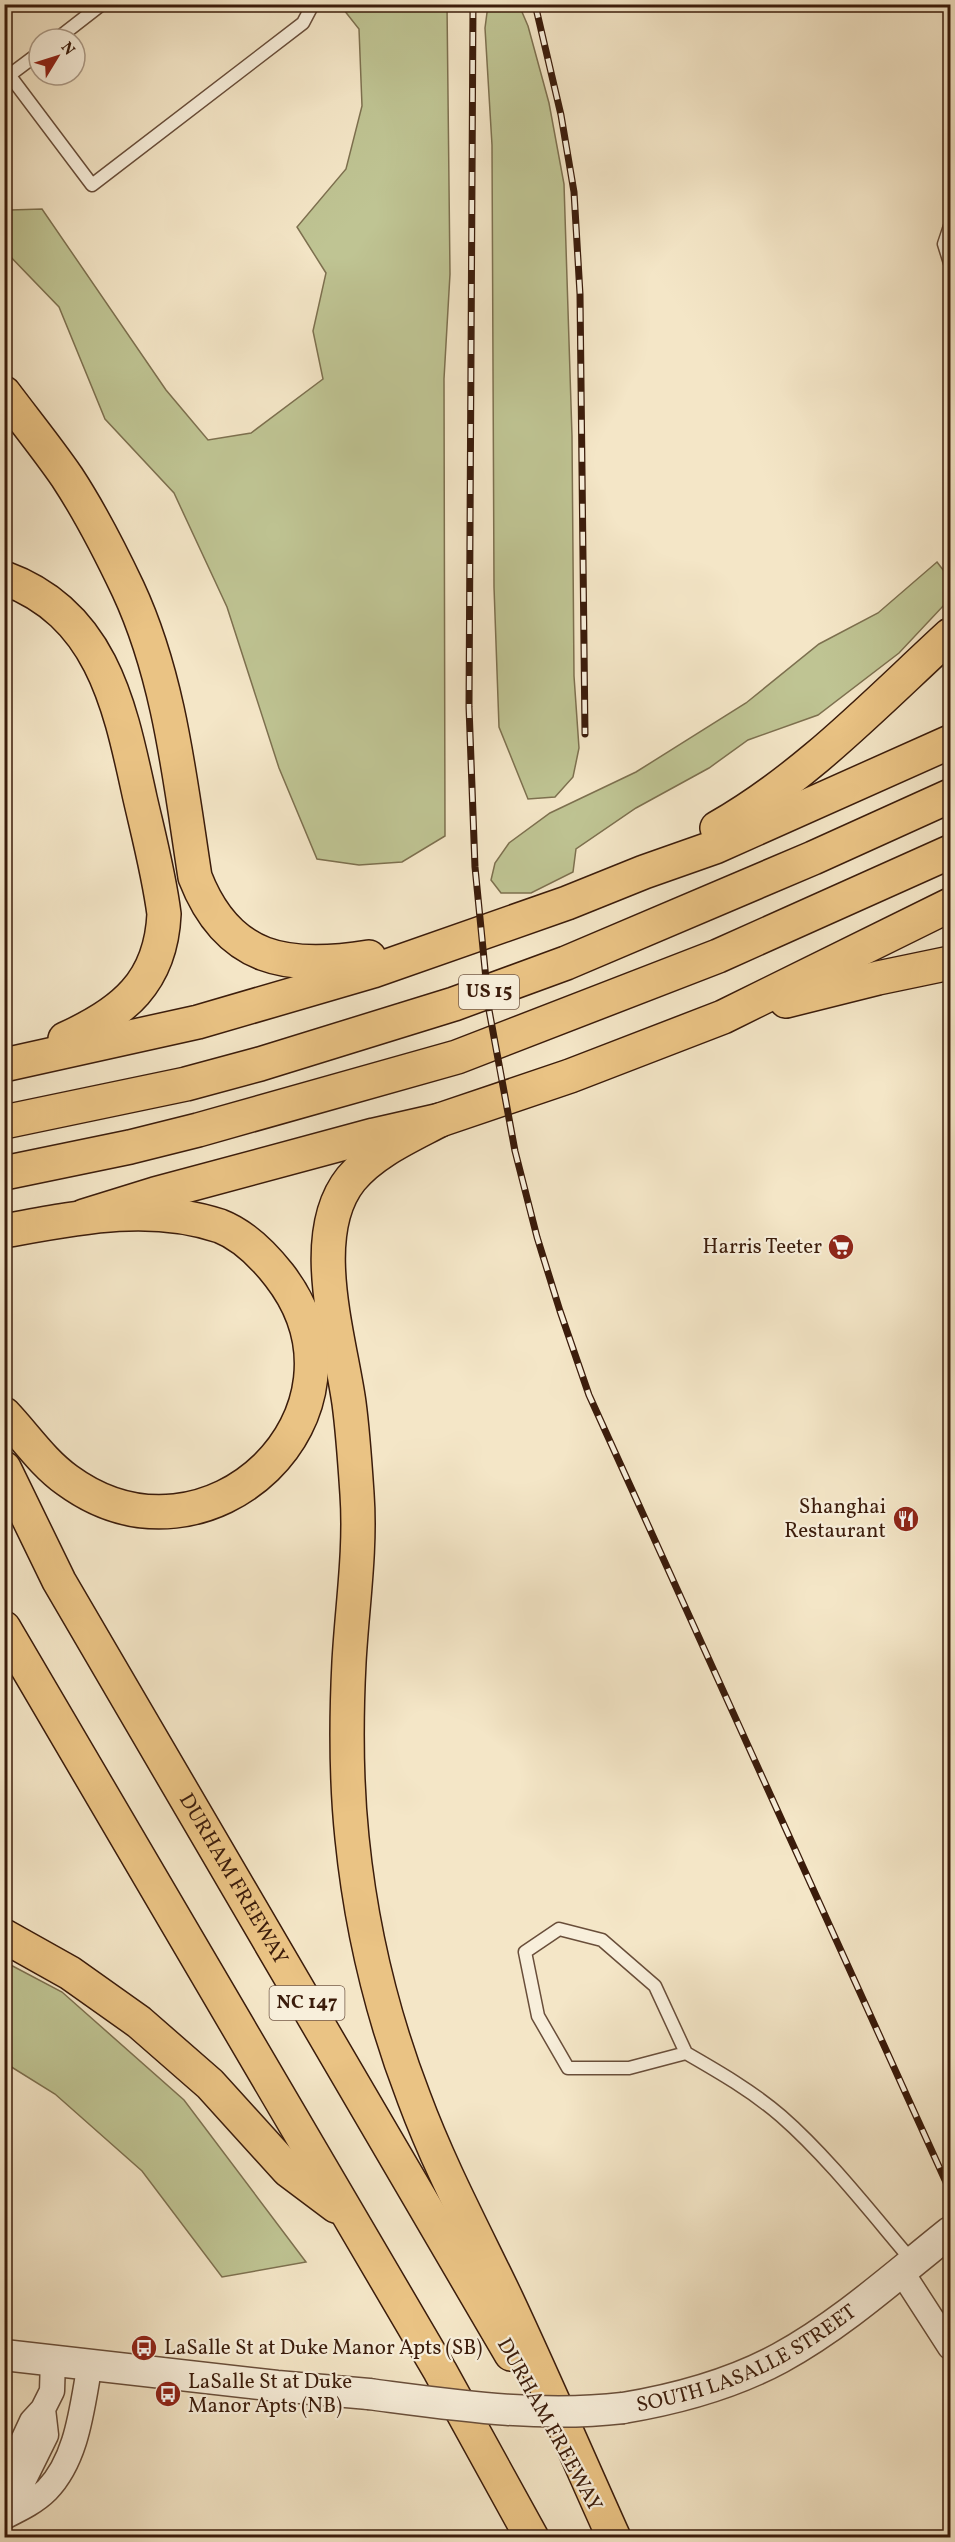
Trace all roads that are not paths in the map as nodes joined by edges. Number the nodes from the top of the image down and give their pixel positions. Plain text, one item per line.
1 (102, 4) edge
2 (313, 4) edge
3 (72, 27) edge
4 (27, 60) edge
5 (8, 71) edge
6 (951, 226) edge
7 (951, 263) edge
8 (4, 393) edge
9 (4, 578) edge
10 (951, 635) edge
11 (951, 742) edge
12 (951, 796) edge
13 (951, 852) edge
14 (644, 872) junction
15 (951, 905) edge
16 (454, 942) junction
17 (951, 963) edge
18 (723, 1017) junction
19 (8, 1064) edge
20 (440, 1120) junction
21 (4, 1122) edge
22 (4, 1173) edge
23 (84, 1216) junction
24 (4, 1231) edge
25 (4, 1414) edge
26 (4, 1468) edge
27 (4, 1628) edge
28 (4, 1936) edge
29 (686, 2053) junction
30 (352, 2220) junction
31 (951, 2232) edge
32 (907, 2266) junction
33 (951, 2347) edge
34 (4, 2355) edge
35 (53, 2360) junction
36 (90, 2364) junction
37 (43, 2409) junction
38 (4, 2481) edge
39 (5, 2516) edge
40 (532, 2538) edge
41 (612, 2538) edge

1 - 3 lane
2 - 5 lane
4 - 5 lane
6 - 7 lane
8 - 16 highway
9 - 19 highway
10 - 14 highway
11 - 14 highway
12 - 21 highway, US 15
13 - 22 highway, US 15
14 - 16 highway
15 - 18 highway
16 - 19 highway
17 - 18 highway
18 - 20 highway
20 - 23 highway
20 - 41 highway
23 - 24 highway
23 - 25 highway
26 - 41 highway, DURHAM FREEWAY / NC 147
27 - 30 highway, NC 147
28 - 30 highway
29 - 29 lane
29 - 32 lane
30 - 40 highway, NC 147
31 - 32 street, SOUTH LASALLE STREET
32 - 33 street
32 - 36 street, SOUTH LASALLE STREET, bridge
34 - 35 street, SOUTH LASALLE STREET
35 - 36 street, SOUTH LASALLE STREET
35 - 37 street
36 - 39 street
37 - 38 street
37 - 39 street

